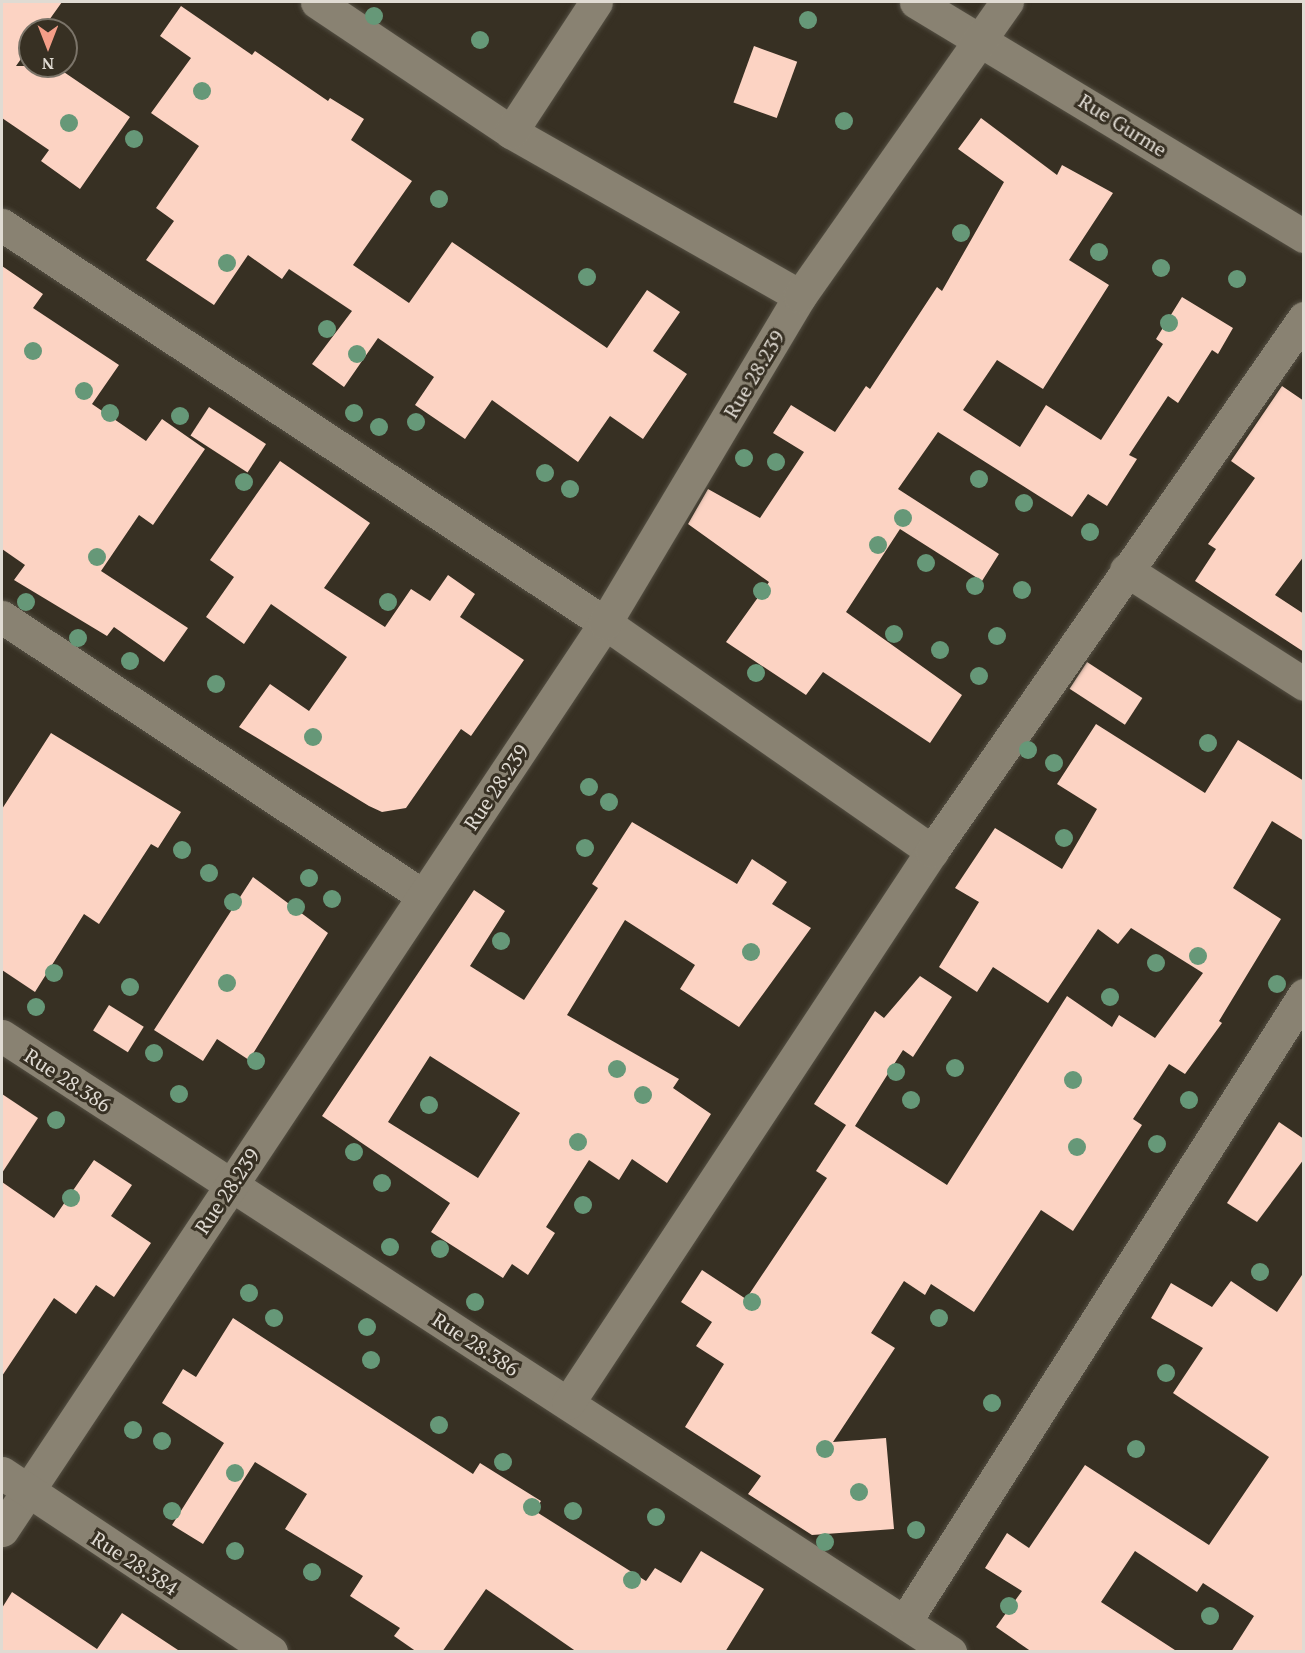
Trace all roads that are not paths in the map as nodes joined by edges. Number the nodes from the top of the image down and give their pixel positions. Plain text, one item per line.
1 (317, 2) edge
2 (596, 2) edge
3 (916, 2) edge
4 (1008, 2) edge
5 (981, 37) junction
6 (511, 132) junction
7 (2, 225) edge
8 (1304, 236) edge
9 (800, 296) junction
10 (1304, 318) edge
11 (1126, 570) junction
12 (2, 616) edge
13 (605, 623) junction
14 (1304, 684) edge
15 (932, 851) junction
16 (423, 897) junction
17 (1304, 995) edge
18 (2, 1036) edge
19 (230, 1187) junction
20 (568, 1403) junction
21 (14, 1483) edge
22 (2, 1530) edge
23 (906, 1620) junction
24 (271, 1652) edge
25 (950, 1652) edge

1 - 6 street
2 - 6 street
3 - 5 street, Rue Gurme
4 - 5 street
5 - 8 street, Rue Gurme
5 - 9 street, Rue 28.239
6 - 9 street
7 - 13 street
9 - 13 street, Rue 28.239
10 - 11 street
11 - 14 street
11 - 15 street
12 - 16 street
13 - 15 street
13 - 16 street, Rue 28.239
15 - 20 street
16 - 19 street, Rue 28.239
17 - 23 street
18 - 19 street, Rue 28.386
19 - 20 street, Rue 28.386
19 - 21 street, Rue 28.239
20 - 23 street, Rue 28.386
21 - 22 street, Rue 28.239
21 - 24 street, Rue 28.384
23 - 25 street, Rue 28.386

